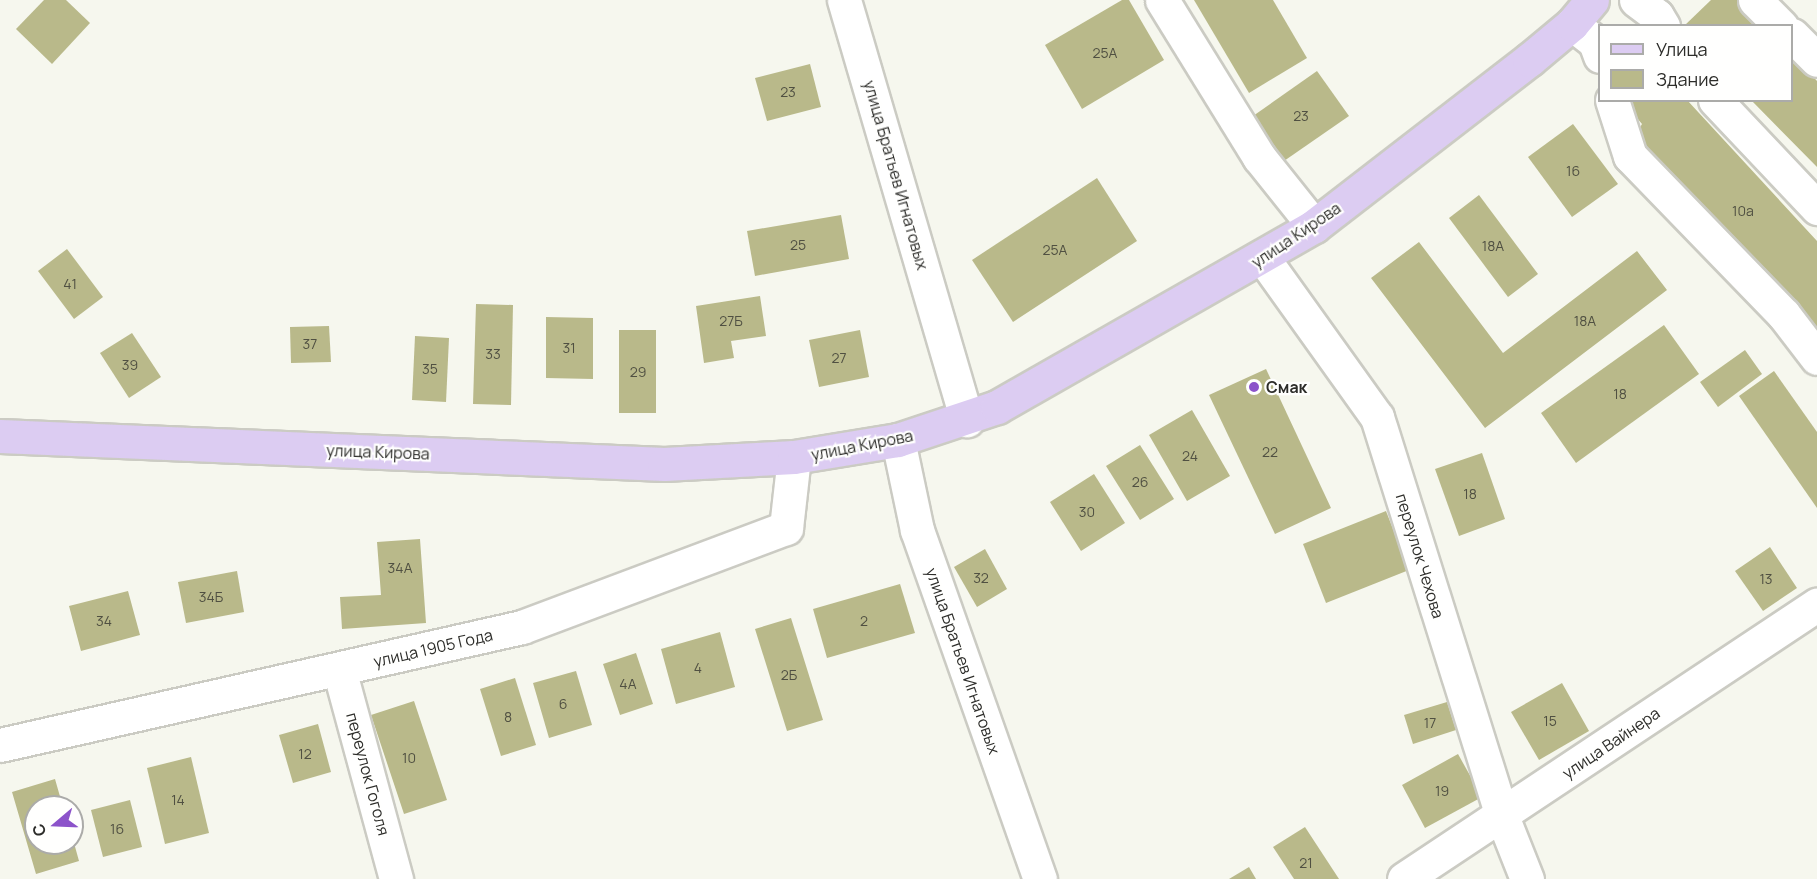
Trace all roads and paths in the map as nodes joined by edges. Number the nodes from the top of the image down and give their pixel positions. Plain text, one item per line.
1 (844, 0) edge
2 (1162, 0) edge
3 (1636, 0) edge
4 (1755, 0) edge
5 (1662, 24) edge
6 (1779, 24) edge
7 (1560, 32) edge
8 (1793, 37) edge
9 (1598, 52) edge
10 (1817, 60) edge
11 (1613, 102) edge
12 (1717, 102) edge
13 (1817, 208) edge
14 (1314, 226) junction
15 (1263, 258) junction
16 (1817, 358) edge
17 (967, 420) junction
18 (0, 436) edge
19 (898, 440) junction
20 (794, 458) junction
21 (1817, 605) edge
22 (339, 669) junction
23 (0, 745) edge
24 (1502, 816) junction
25 (396, 879) edge
26 (1040, 879) edge
27 (1404, 879) edge
28 (1527, 879) edge

1 - 17 street, улица Братьев Игнатовых
2 - 14 street
3 - 5 street
4 - 6 street
7 - 9 street
7 - 14 main road, улица Кирова
8 - 10 street
11 - 16 street
12 - 13 street
14 - 15 main road, улица Кирова
15 - 17 main road, улица Кирова
15 - 24 street, переулок Чехова
17 - 19 main road, улица Кирова
18 - 20 main road, улица Кирова
19 - 20 main road, улица Кирова
19 - 26 street, улица Братьев Игнатовых
20 - 22 street, улица 1905 Года
21 - 24 street, улица Вайнера
22 - 23 street, улица 1905 Года
22 - 25 street, переулок Гоголя
24 - 27 street, улица Вайнера
24 - 28 street, переулок Чехова

